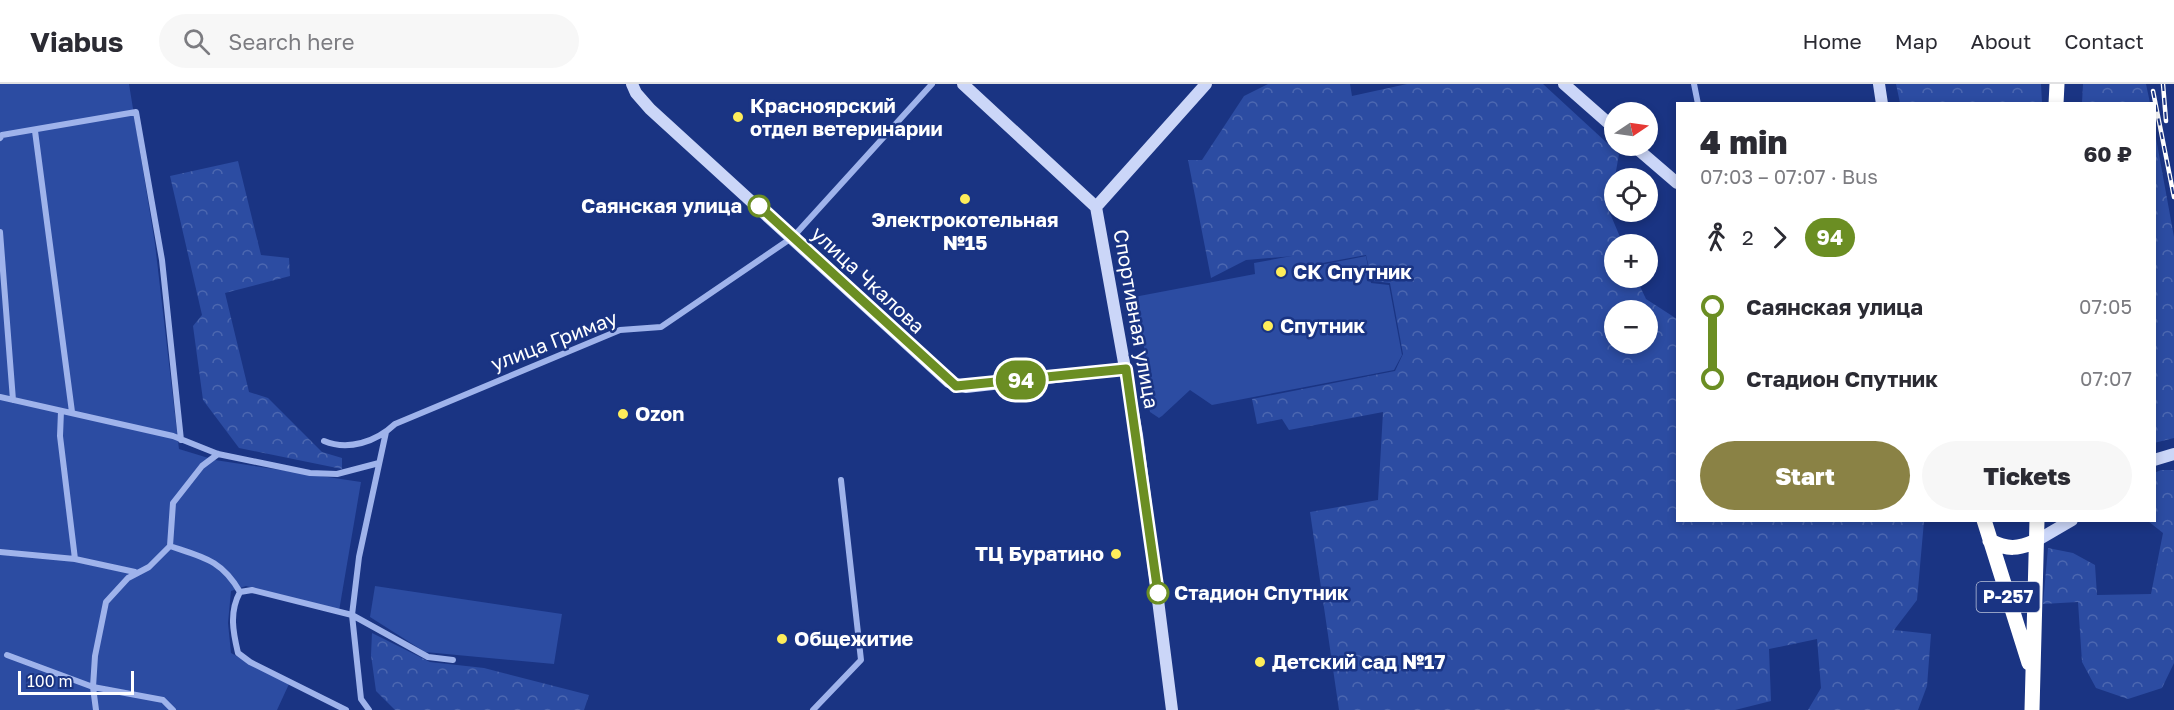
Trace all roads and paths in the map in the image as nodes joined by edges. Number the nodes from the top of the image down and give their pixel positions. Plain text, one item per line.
1 (632, 84) edge
2 (932, 84) edge
3 (963, 84) edge
4 (1206, 84) edge
5 (1564, 84) edge
6 (1694, 84) edge
7 (1879, 84) edge
8 (2057, 84) edge
9 (1698, 102) edge
10 (1882, 102) edge
11 (2056, 102) edge
12 (1604, 119) edge
13 (35, 131) junction
14 (0, 138) edge
15 (1646, 156) edge
16 (1676, 182) edge
17 (1096, 207) junction
18 (0, 232) edge
19 (793, 237) junction
20 (1126, 369) junction
21 (0, 398) edge
22 (13, 400) junction
23 (61, 411) junction
24 (72, 412) junction
25 (386, 432) junction
26 (181, 440) junction
27 (324, 441) dead end
28 (218, 454) junction
29 (2174, 454) edge
30 (2156, 459) edge
31 (379, 463) junction
32 (841, 480) dead end
33 (1985, 522) edge
34 (2037, 522) edge
35 (2069, 522) edge
36 (2036, 541) junction
37 (1990, 542) junction
38 (170, 546) junction
39 (0, 552) edge
40 (75, 559) junction
41 (135, 572) junction
42 (240, 592) junction
43 (352, 615) junction
44 (8, 655) dead end
45 (453, 660) dead end
46 (2032, 674) junction
47 (93, 687) junction
48 (96, 710) edge
49 (173, 710) edge
50 (346, 710) edge
51 (369, 710) edge
52 (813, 710) edge
53 (1172, 710) edge
54 (2032, 710) edge

1 - 19 main road, улица Чкалова
2 - 19 street, улица Гримау
3 - 17 main road
4 - 17 main road, Спортивная улица
5 - 12 main road
6 - 9 street
7 - 10 main road
8 - 11 highway
13 - 14 street
13 - 24 street
13 - 26 street
15 - 16 main road
17 - 20 main road, Спортивная улица
18 - 22 street
19 - 20 main road, улица Чкалова
19 - 25 street, улица Гримау
20 - 53 main road, Спортивная улица
21 - 22 street
22 - 23 street
23 - 24 street
23 - 40 street
24 - 26 street
25 - 27 street, улица Гримау
25 - 31 street
26 - 28 street
28 - 31 street
28 - 38 street
29 - 30 main road
31 - 43 street
32 - 52 street
33 - 37 highway, Р-257
34 - 36 highway, Р-257
35 - 36 main road
36 - 37 highway
36 - 46 highway, Р-257
37 - 46 highway, Р-257
38 - 41 street
38 - 42 street
39 - 40 street
40 - 41 street
41 - 47 street
42 - 43 street
42 - 50 street
43 - 45 street
43 - 51 street
44 - 47 street
46 - 54 highway, Р-257
47 - 48 street
47 - 49 street

